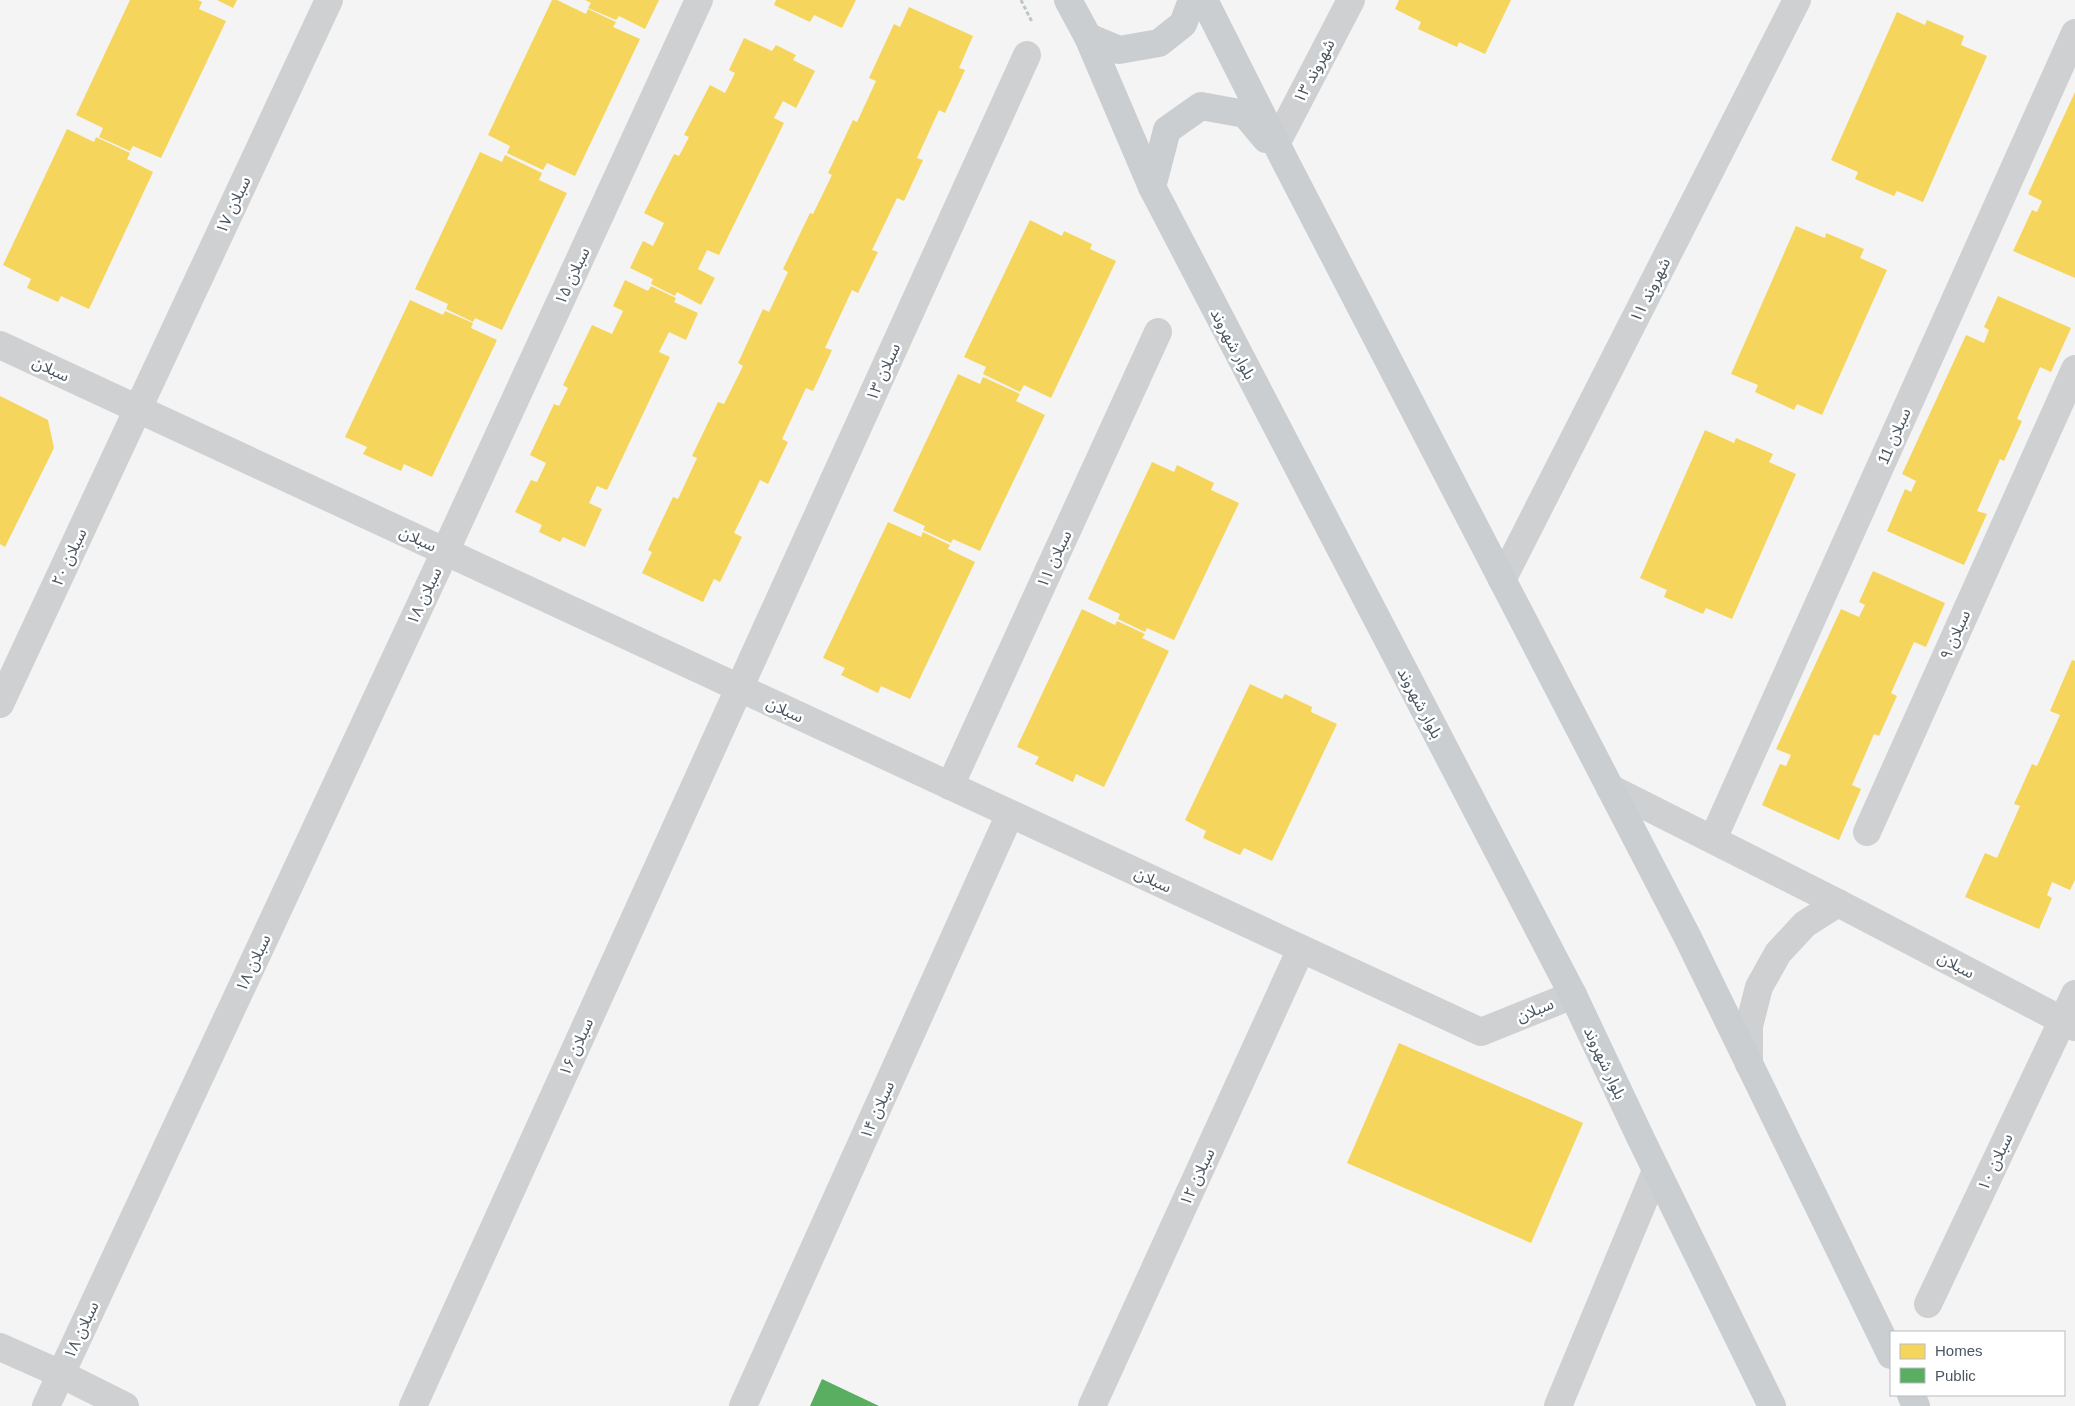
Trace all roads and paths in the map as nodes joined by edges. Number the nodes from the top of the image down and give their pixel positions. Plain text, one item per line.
1 (329, 0) edge
2 (698, 0) edge
3 (1021, 0) edge
4 (1068, 0) edge
5 (1192, 0) edge
6 (1204, 0) edge
7 (1351, 0) edge
8 (1797, 0) edge
9 (1036, 29) dead end
10 (2075, 33) edge
11 (1088, 37) junction
12 (1027, 55) dead end
13 (1281, 152) junction
14 (1152, 187) junction
15 (1158, 332) dead end
16 (0, 345) edge
17 (2075, 369) edge
18 (138, 409) junction
19 (445, 552) junction
20 (1502, 580) junction
21 (740, 688) junction
22 (0, 704) edge
23 (950, 786) junction
24 (1610, 788) junction
25 (1010, 814) junction
26 (1867, 832) dead end
27 (1713, 840) junction
28 (1838, 903) junction
29 (1301, 949) junction
30 (2075, 994) edge
31 (1573, 995) junction
32 (2069, 1024) edge
33 (1749, 1064) junction
34 (1656, 1170) junction
35 (1928, 1304) dead end
36 (0, 1347) edge
37 (1890, 1353) edge
38 (61, 1374) junction
39 (46, 1406) edge
40 (125, 1406) edge
41 (413, 1406) edge
42 (743, 1406) edge
43 (1092, 1406) edge
44 (1558, 1406) edge
45 (1772, 1406) edge

1 - 18 street, سبلان ۱۷
2 - 19 street, سبلان ۱۵
3 - 9 path
4 - 11 main road, بلوار شهروند
5 - 11 main road
6 - 13 main road
7 - 13 street, شهروند ۱۳
8 - 20 street, شهروند ۱۱
10 - 27 street, سبلان 11
11 - 14 main road, بلوار شهروند
12 - 21 street, سبلان ۱۳
13 - 14 main road
13 - 20 main road
14 - 31 main road, بلوار شهروند
15 - 23 street, سبلان ۱۱
16 - 18 street, سبلان
17 - 26 street, سبلان ۹
18 - 19 street, سبلان
18 - 22 street, سبلان ۲۰
19 - 21 street, سبلان
19 - 38 street, سبلان ۱۸
20 - 24 main road
21 - 23 street, سبلان
21 - 41 street, سبلان ۱۶
23 - 25 street, سبلان
24 - 27 street, سبلان
24 - 33 main road
25 - 29 street, سبلان
25 - 42 street, سبلان ۱۴
27 - 28 street, سبلان
28 - 32 street, سبلان
28 - 33 street
29 - 31 street, سبلان
29 - 43 street, سبلان ۱۲
30 - 32 street, سبلان ۱۰
31 - 34 main road, بلوار شهروند
32 - 35 street, سبلان ۱۰
33 - 37 main road
34 - 44 street
34 - 45 main road, بلوار شهروند
36 - 38 street
38 - 39 street, سبلان ۱۸
38 - 40 street

